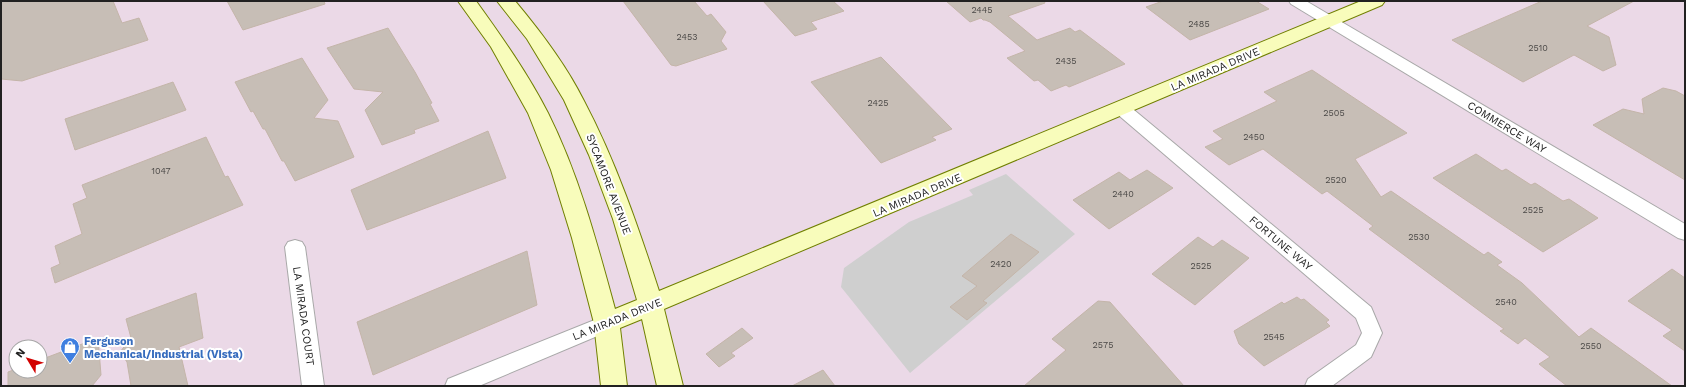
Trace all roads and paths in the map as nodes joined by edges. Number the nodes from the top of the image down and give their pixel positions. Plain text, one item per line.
1 (467, 1) edge
2 (506, 1) edge
3 (1296, 1) edge
4 (1376, 1) edge
5 (1329, 20) junction
6 (1122, 109) junction
7 (1685, 233) edge
8 (295, 247) dead end
9 (651, 306) junction
10 (607, 323) junction
11 (313, 386) edge
12 (456, 386) edge
13 (614, 386) edge
14 (670, 386) edge
15 (1316, 386) edge

1 - 10 main road
2 - 9 main road, SYCAMORE AVENUE
3 - 5 street, COMMERCE WAY
4 - 5 main road, LA MIRADA DRIVE
5 - 6 main road, LA MIRADA DRIVE
5 - 7 street, COMMERCE WAY
6 - 9 main road, LA MIRADA DRIVE
6 - 15 street, FORTUNE WAY
8 - 11 street, LA MIRADA COURT
9 - 10 main road, LA MIRADA DRIVE
9 - 14 main road, SYCAMORE AVENUE
10 - 12 street, LA MIRADA DRIVE
10 - 13 main road

